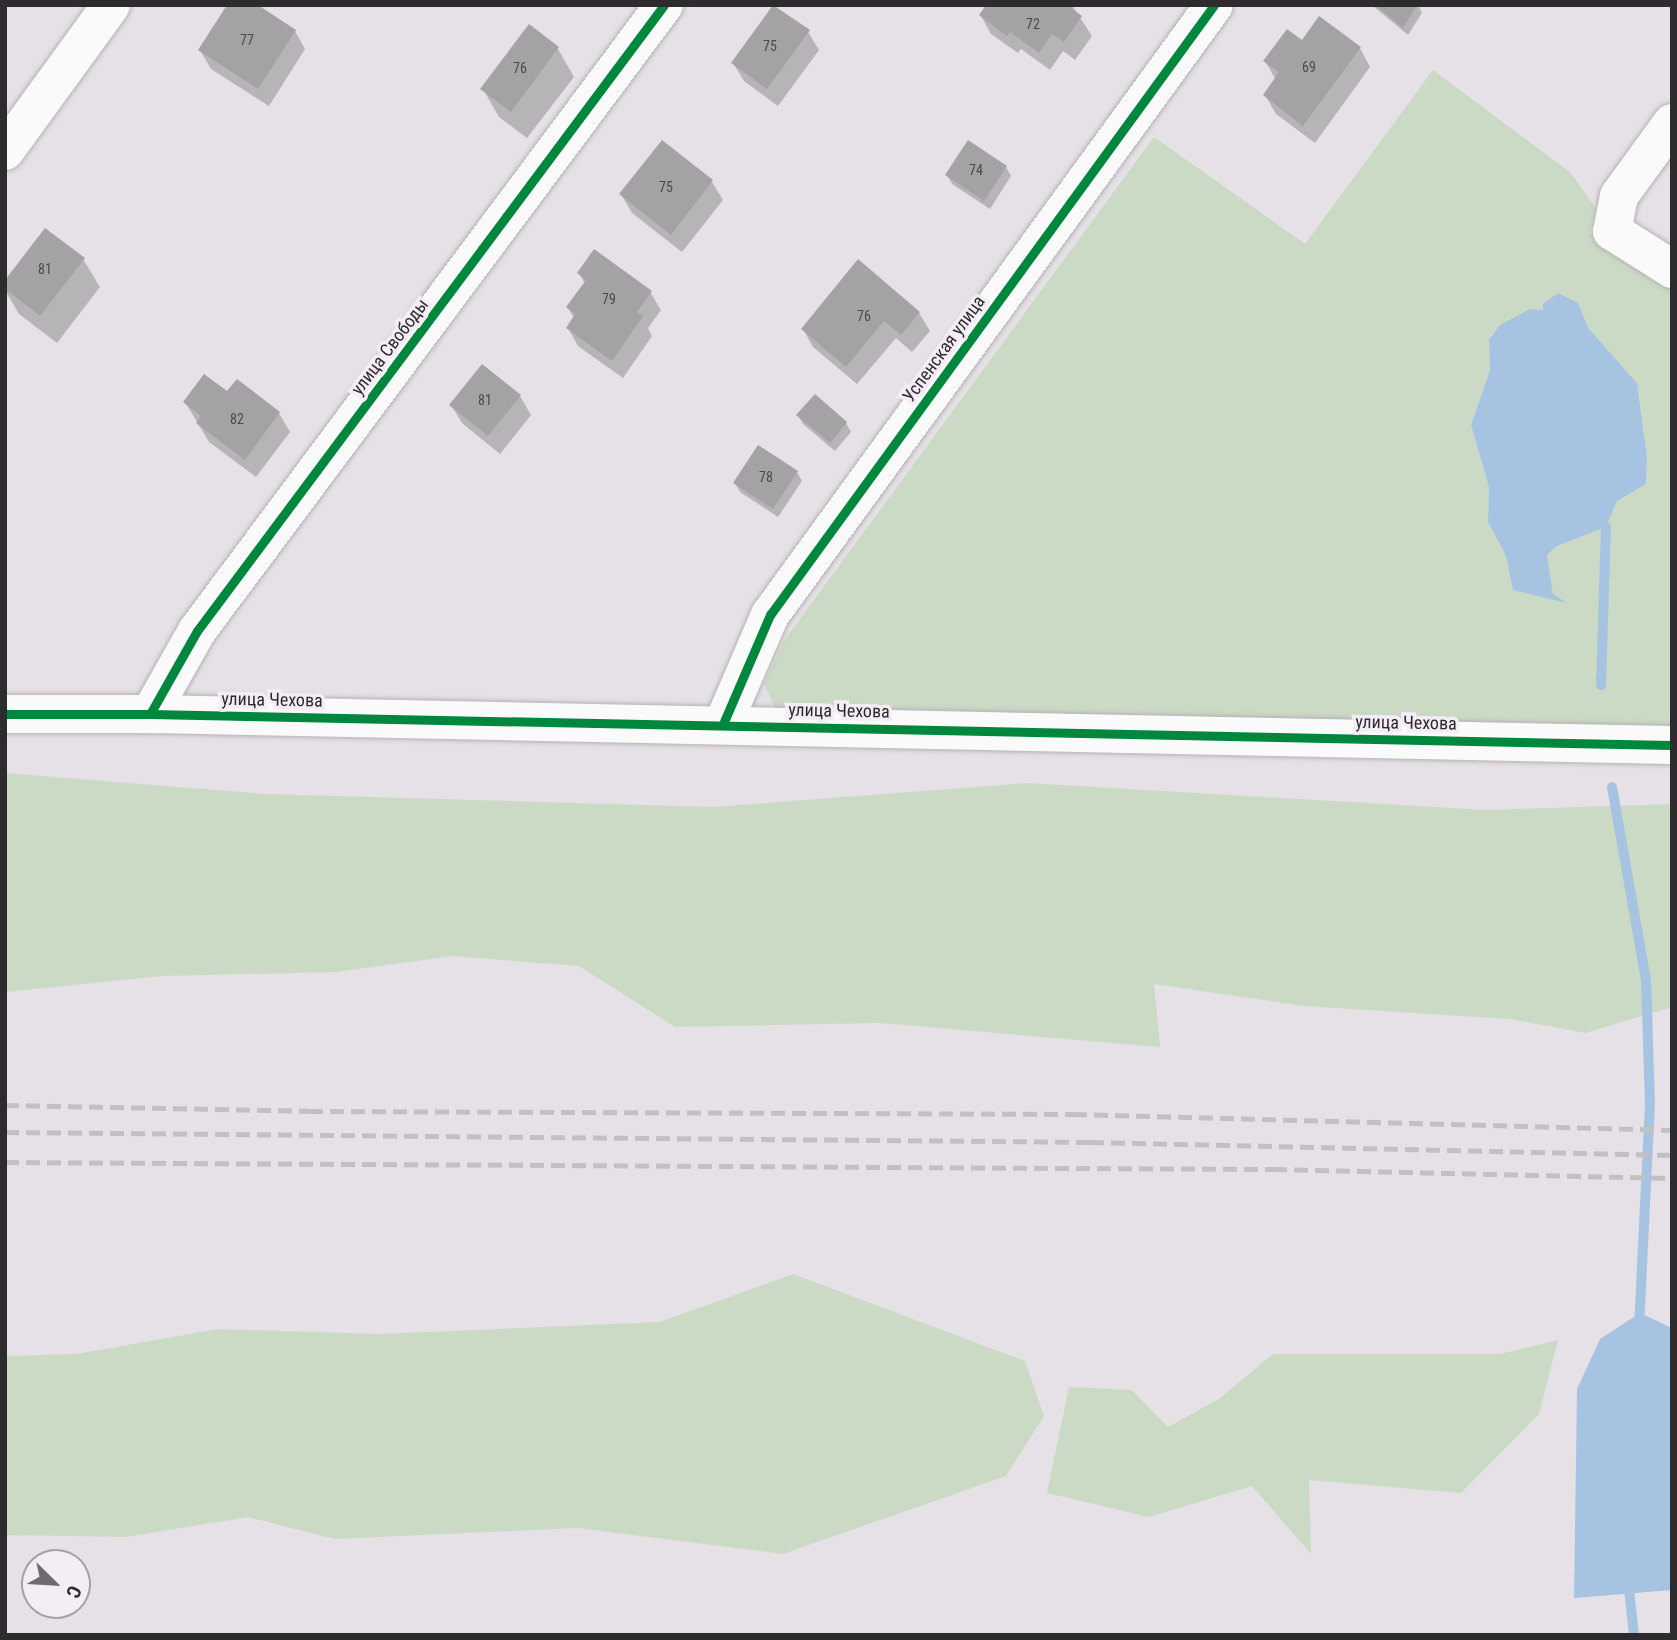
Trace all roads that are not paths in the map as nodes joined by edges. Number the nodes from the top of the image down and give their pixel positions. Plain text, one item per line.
1 (111, 5) edge
2 (664, 5) edge
3 (1214, 5) edge
4 (1672, 124) edge
5 (5, 151) edge
6 (1672, 269) edge
7 (5, 714) edge
8 (150, 714) junction
9 (723, 724) junction
10 (1672, 745) edge

1 - 5 street
2 - 8 street, улица Свободы
3 - 9 street, Успенская улица
4 - 6 street
7 - 8 street, улица Чехова
8 - 9 street, улица Чехова
9 - 10 street, улица Чехова

